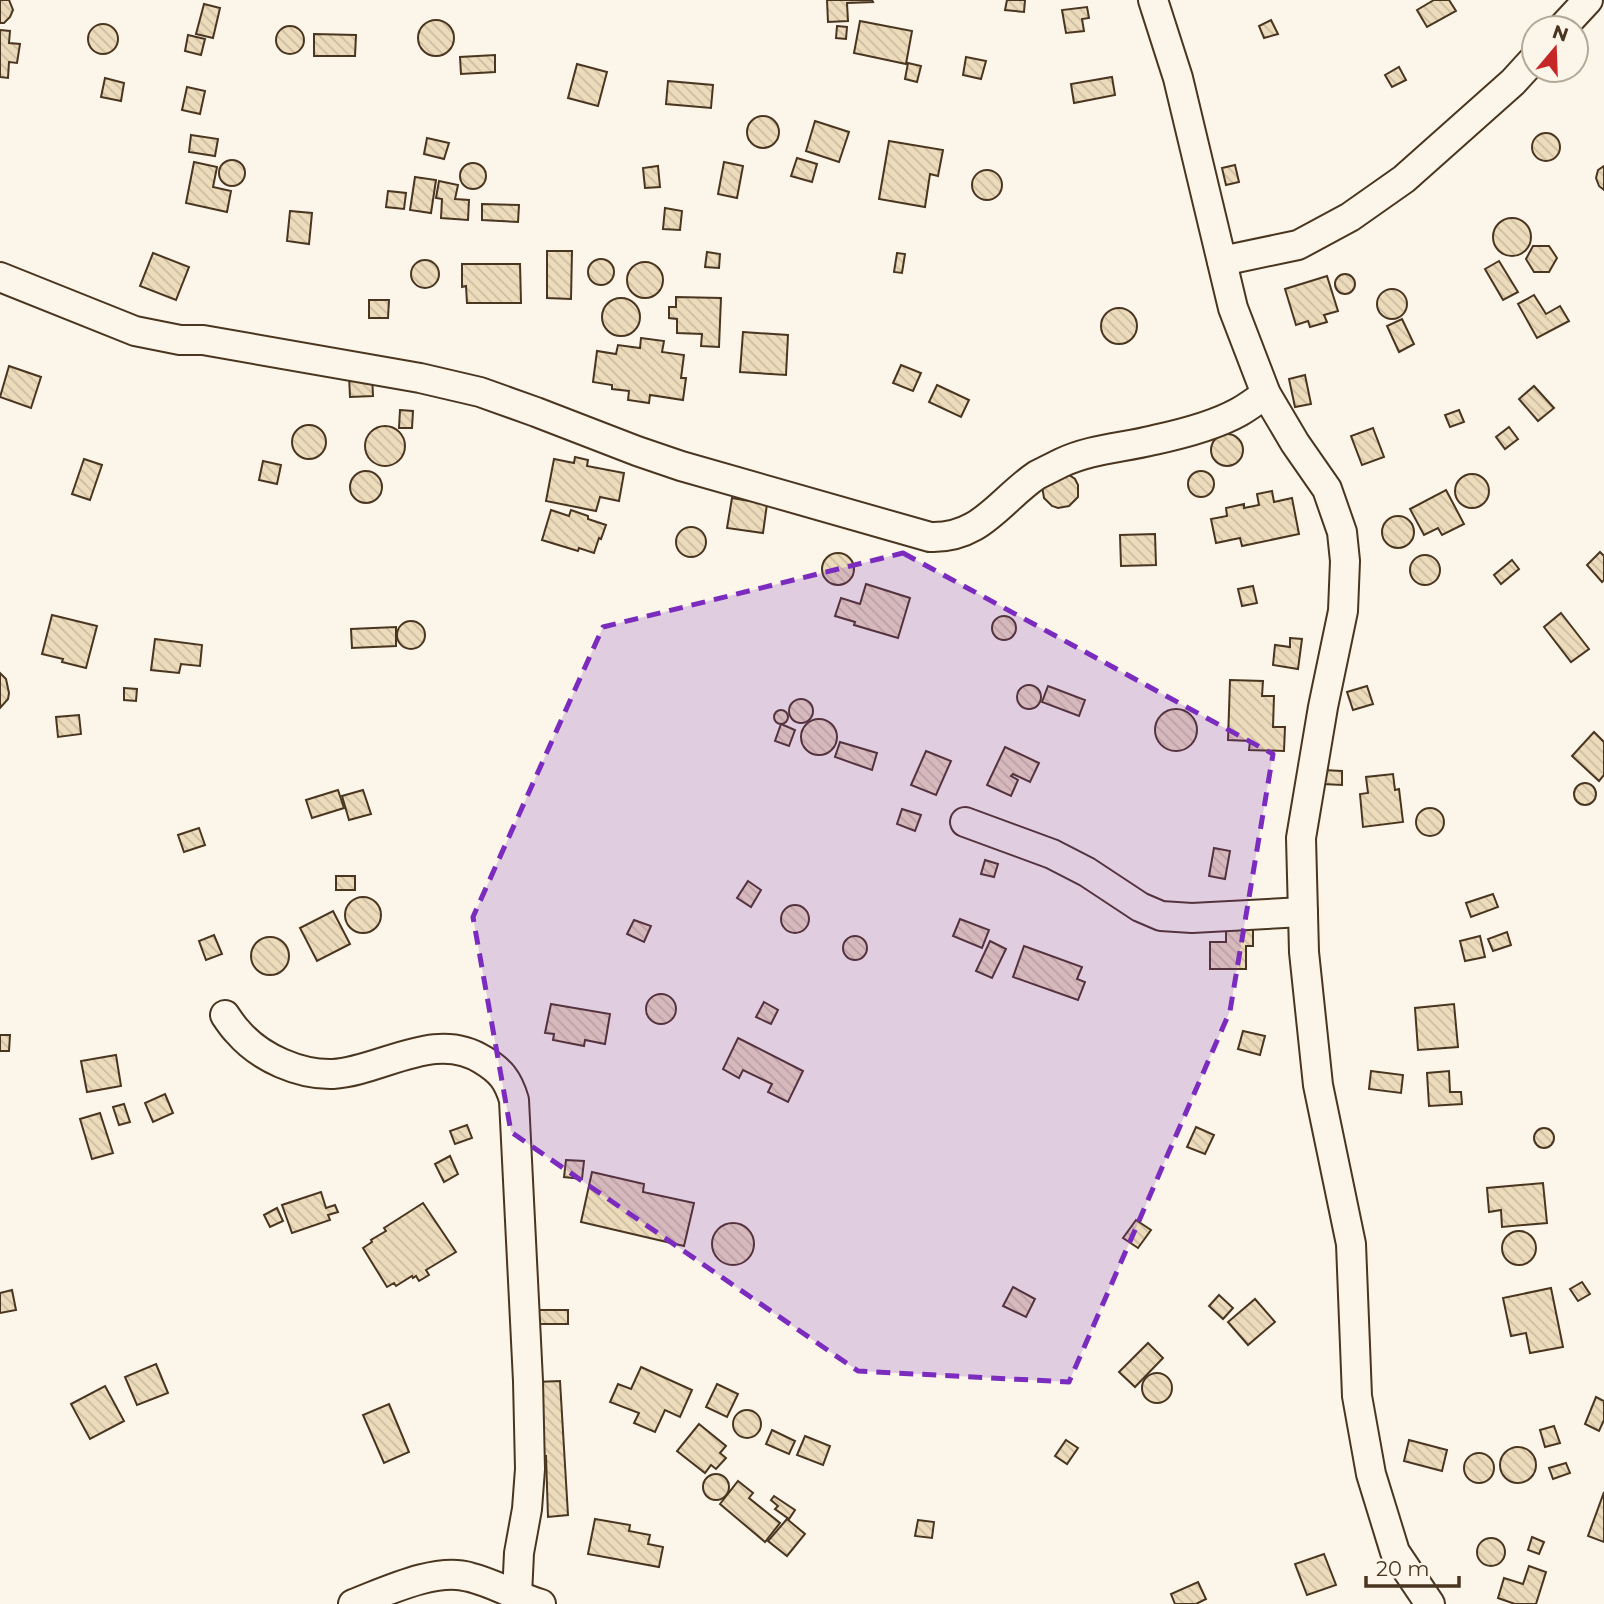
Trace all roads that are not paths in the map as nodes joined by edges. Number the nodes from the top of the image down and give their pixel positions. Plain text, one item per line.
1 (1153, 0) edge
2 (1588, 0) edge
3 (1575, 14) edge
4 (1520, 74) edge
5 (1222, 261) junction
6 (0, 277) edge
7 (1266, 394) junction
8 (965, 822) dead end
9 (1303, 912) junction
10 (225, 1015) dead end
11 (529, 1600) edge
12 (353, 1604) edge
13 (1430, 1604) edge

1 - 5 street
2 - 3 street
4 - 5 street
5 - 7 street
6 - 7 street
7 - 9 street
8 - 9 street
9 - 13 street
10 - 11 street
11 - 12 street

